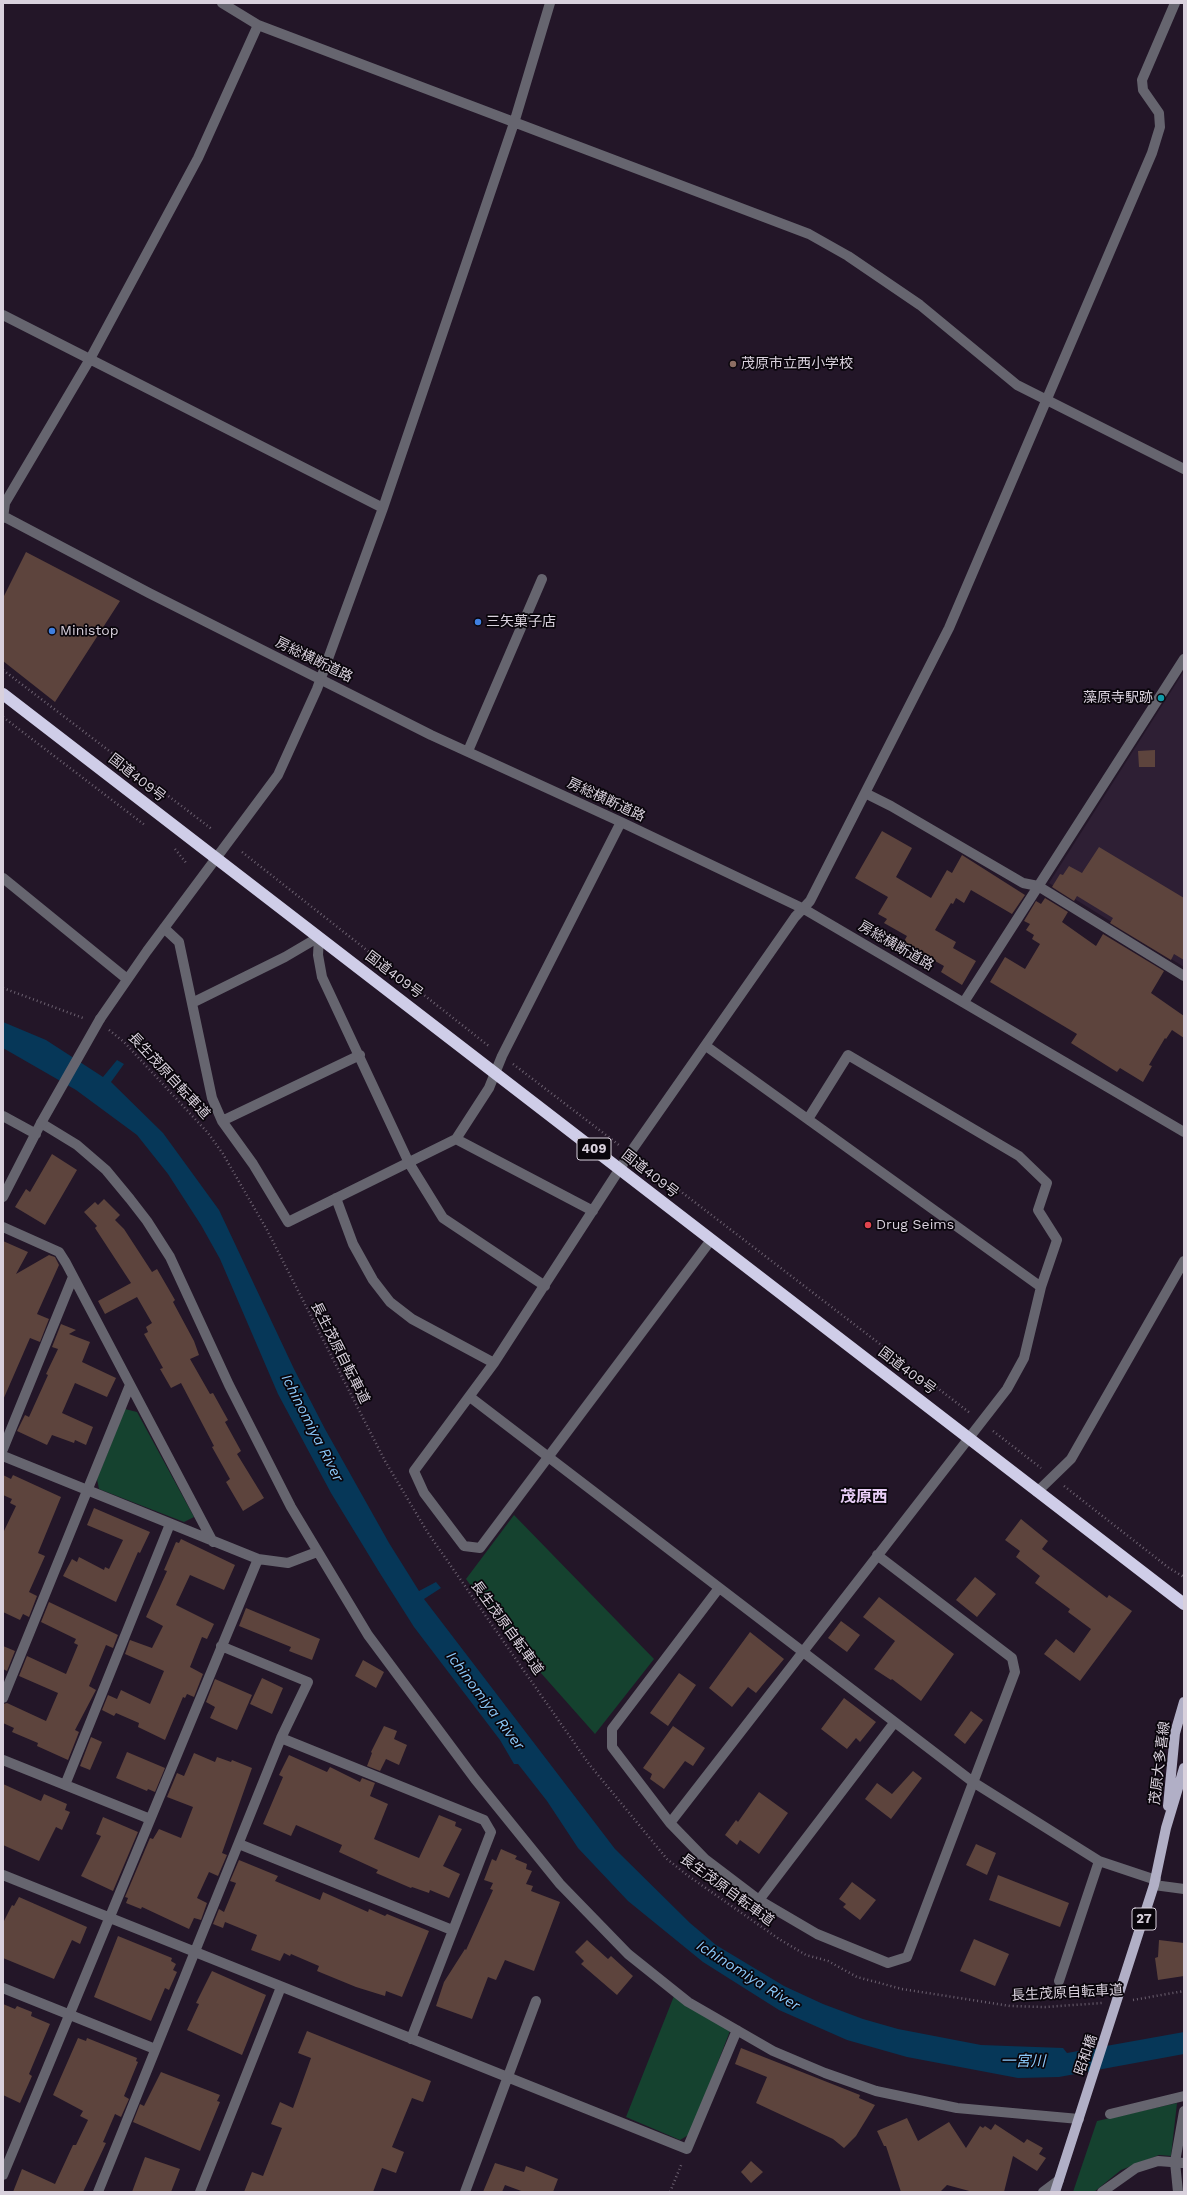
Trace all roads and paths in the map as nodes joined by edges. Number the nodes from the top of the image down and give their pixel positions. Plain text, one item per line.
1 (222, 3) edge
2 (550, 3) edge
3 (1175, 3) edge
4 (258, 25) junction
5 (514, 123) junction
6 (3, 315) edge
7 (90, 359) junction
8 (1045, 400) junction
9 (1184, 469) edge
10 (383, 508) junction
11 (3, 517) edge
12 (542, 578) dead end
13 (1184, 659) edge
14 (3, 670) edge
15 (321, 679) junction
16 (3, 694) edge
17 (3, 718) edge
18 (468, 751) junction
19 (865, 793) junction
20 (621, 822) junction
21 (213, 830) dead end
22 (152, 831) dead end
23 (170, 845) dead end
24 (242, 852) dead end
25 (217, 858) junction
26 (187, 864) dead end
27 (3, 878) edge
28 (1038, 886) junction
29 (804, 909) junction
30 (164, 928) junction
31 (319, 937) junction
32 (1184, 976) edge
33 (127, 979) junction
34 (3, 988) edge
35 (192, 1002) junction
36 (964, 1002) junction
37 (85, 1018) dead end
38 (101, 1023) junction
39 (706, 1046) junction
40 (360, 1055) junction
41 (502, 1056) junction
42 (496, 1072) junction
43 (3, 1116) edge
44 (808, 1119) junction
45 (222, 1121) junction
46 (42, 1123) junction
47 (1184, 1132) edge
48 (36, 1134) junction
49 (456, 1139) junction
50 (630, 1153) junction
51 (409, 1163) junction
52 (620, 1169) junction
53 (3, 1197) edge
54 (336, 1198) junction
55 (593, 1211) junction
56 (3, 1227) edge
57 (711, 1240) junction
58 (1184, 1261) edge
59 (73, 1277) junction
60 (545, 1286) junction
61 (1041, 1287) junction
62 (494, 1363) junction
63 (130, 1385) junction
64 (470, 1397) junction
65 (980, 1421) junction
66 (969, 1436) junction
67 (3, 1449) edge
68 (3, 1456) edge
69 (548, 1456) junction
70 (1052, 1477) junction
71 (88, 1490) junction
72 (1037, 1492) junction
73 (170, 1524) junction
74 (214, 1542) junction
75 (318, 1552) junction
76 (877, 1555) junction
77 (258, 1559) junction
78 (1184, 1577) edge
79 (719, 1588) junction
80 (1184, 1604) edge
81 (221, 1646) junction
82 (803, 1653) junction
83 (3, 1698) edge
84 (1184, 1702) edge
85 (894, 1723) junction
86 (281, 1738) junction
87 (3, 1760) edge
88 (1184, 1768) edge
89 (973, 1782) junction
90 (65, 1785) junction
91 (150, 1819) junction
92 (670, 1823) junction
93 (1166, 1828) junction
94 (239, 1844) junction
95 (1099, 1861) junction
96 (3, 1875) edge
97 (1155, 1883) junction
98 (1184, 1889) edge
99 (759, 1900) junction
100 (110, 1918) junction
101 (452, 1930) junction
102 (194, 1952) junction
103 (1059, 1981) dead end
104 (281, 1987) junction
105 (3, 1988) edge
106 (1184, 1991) edge
107 (536, 2001) dead end
108 (1117, 2005) junction
109 (71, 2015) junction
110 (737, 2030) junction
111 (411, 2038) junction
112 (155, 2049) junction
113 (507, 2077) junction
114 (1184, 2096) edge
115 (1184, 2111) edge
116 (1110, 2114) dead end
117 (1079, 2119) junction
118 (687, 2149) junction
119 (1179, 2163) edge
120 (3, 2175) edge
121 (1059, 2180) junction
122 (98, 2192) edge
123 (200, 2192) edge
124 (464, 2192) edge
125 (670, 2192) edge
126 (1043, 2192) edge
127 (1055, 2192) edge
128 (1102, 2192) edge
129 (1178, 2192) edge

1 - 4 street
2 - 5 street
3 - 8 street
4 - 5 street
4 - 7 street
5 - 8 street
5 - 10 street
6 - 7 street
7 - 10 street
7 - 11 street
8 - 9 street
8 - 19 street
10 - 15 street
11 - 15 street, 房総横断道路
12 - 18 street
13 - 28 street
14 - 21 path
15 - 18 street, 房総横断道路
15 - 25 street
16 - 25 highway, 国道409号 / 409
17 - 22 path
18 - 20 street, 房総横断道路
19 - 28 street
19 - 29 street
20 - 29 street, 房総横断道路
20 - 41 street
23 - 26 path
24 - 41 path
25 - 30 street
25 - 31 highway, 国道409号 / 409
27 - 33 street
28 - 32 street
28 - 36 street
29 - 36 street, 房総横断道路
29 - 39 street
30 - 33 street
30 - 35 street
31 - 35 street
31 - 40 street
31 - 42 highway, 国道409号 / 409
33 - 38 street
34 - 37 path
35 - 45 street
36 - 47 street, 房総横断道路
38 - 46 street, bridge
38 - 108 path, 長生茂原自転車道
39 - 44 street
39 - 50 street
40 - 45 street
40 - 51 street
41 - 42 street
41 - 50 path
42 - 49 street
42 - 52 highway, 国道409号 / 409
43 - 48 street
44 - 61 street
44 - 61 street
45 - 54 street
46 - 48 street
46 - 75 street
48 - 53 street
49 - 51 street
49 - 55 street
50 - 52 street
50 - 65 path
51 - 54 street
51 - 60 street
52 - 55 street
52 - 57 highway, 国道409号 / 409
54 - 62 street
55 - 60 street
56 - 59 street
57 - 66 highway, 国道409号 / 409
57 - 69 street
58 - 70 street
59 - 63 street
59 - 67 street
60 - 62 street
61 - 65 street
62 - 64 street
63 - 71 street
63 - 74 street
64 - 69 street
64 - 69 street
65 - 66 street
65 - 70 path
66 - 72 highway, 国道409号 / 409
66 - 76 street
68 - 71 street
69 - 79 street
70 - 72 street
70 - 78 path
71 - 73 street
71 - 83 street
72 - 80 highway, 国道409号 / 409
73 - 74 street
73 - 90 street
74 - 77 street
75 - 77 street
75 - 110 street
76 - 82 street
76 - 89 street
77 - 81 street
79 - 82 street
79 - 92 street
81 - 86 street
81 - 91 street
82 - 85 street
82 - 92 street
84 - 93 main road, 茂原大多喜線 / 27
85 - 89 street
85 - 99 street
86 - 94 street
86 - 101 street
87 - 90 street
88 - 93 main road, 茂原大多喜線 / 27
89 - 95 street
89 - 99 street
90 - 91 street
91 - 100 street
92 - 99 street
93 - 97 main road, 茂原大多喜線 / 27
94 - 101 street
94 - 102 street
95 - 97 street
95 - 103 street
96 - 100 street
97 - 98 street
97 - 108 main road, 茂原大多喜線 / 27
100 - 102 street
100 - 109 street
101 - 111 street
102 - 104 street
102 - 112 street
104 - 111 street
104 - 123 street
105 - 109 street
106 - 108 path, 長生茂原自転車道
107 - 113 street
108 - 117 main road, 昭和橋 / 27
109 - 112 street
109 - 120 street
110 - 117 street
110 - 118 street
111 - 113 street
112 - 122 street
113 - 118 street
113 - 124 street
114 - 116 street
115 - 119 street
117 - 121 main road, 27
118 - 125 path
119 - 128 street
119 - 129 street
121 - 126 street
121 - 127 main road, 27

